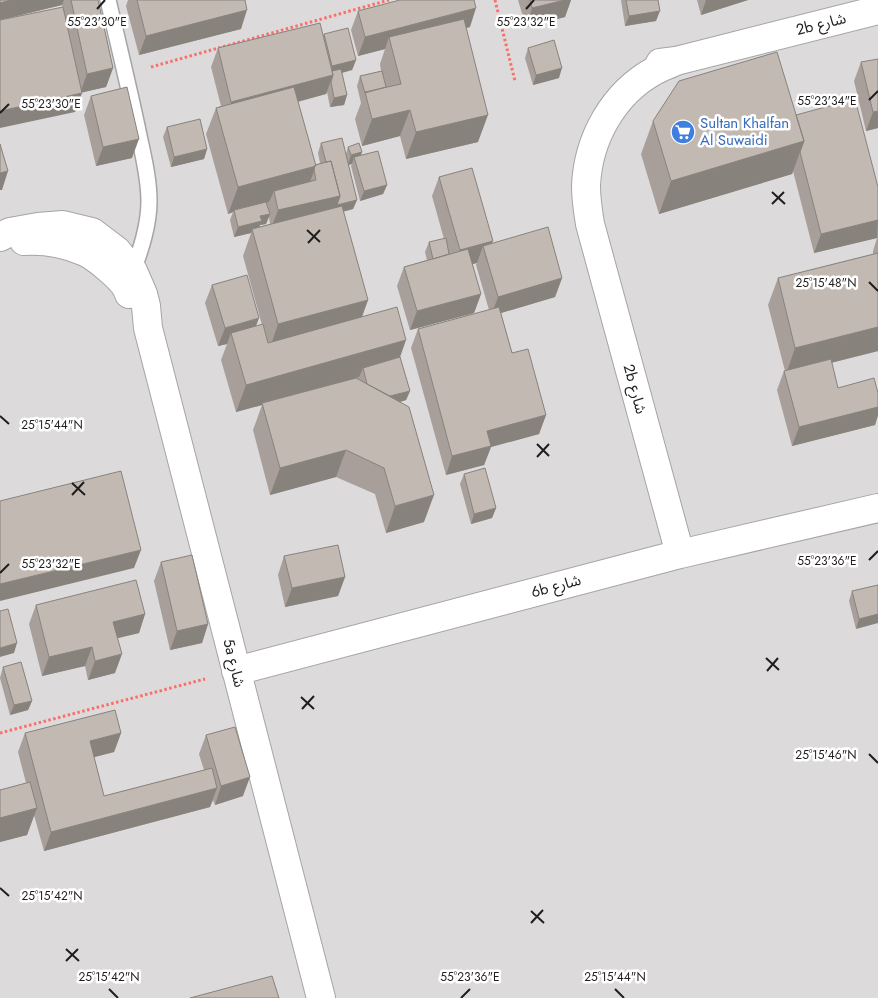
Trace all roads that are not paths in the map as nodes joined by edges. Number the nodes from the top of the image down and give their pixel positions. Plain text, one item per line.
1 (108, 0) edge
2 (878, 10) edge
3 (0, 237) edge
4 (0, 243) edge
5 (134, 271) junction
6 (148, 328) junction
7 (878, 508) edge
8 (680, 554) junction
9 (236, 671) junction
10 (321, 998) edge

1 - 5 lane
2 - 8 street, 2b شارع
3 - 5 street
4 - 6 street
5 - 6 street
6 - 9 street, 5a شارع
7 - 8 street, 6b شارع
8 - 9 street, 6b شارع
9 - 10 street, 5a شارع

